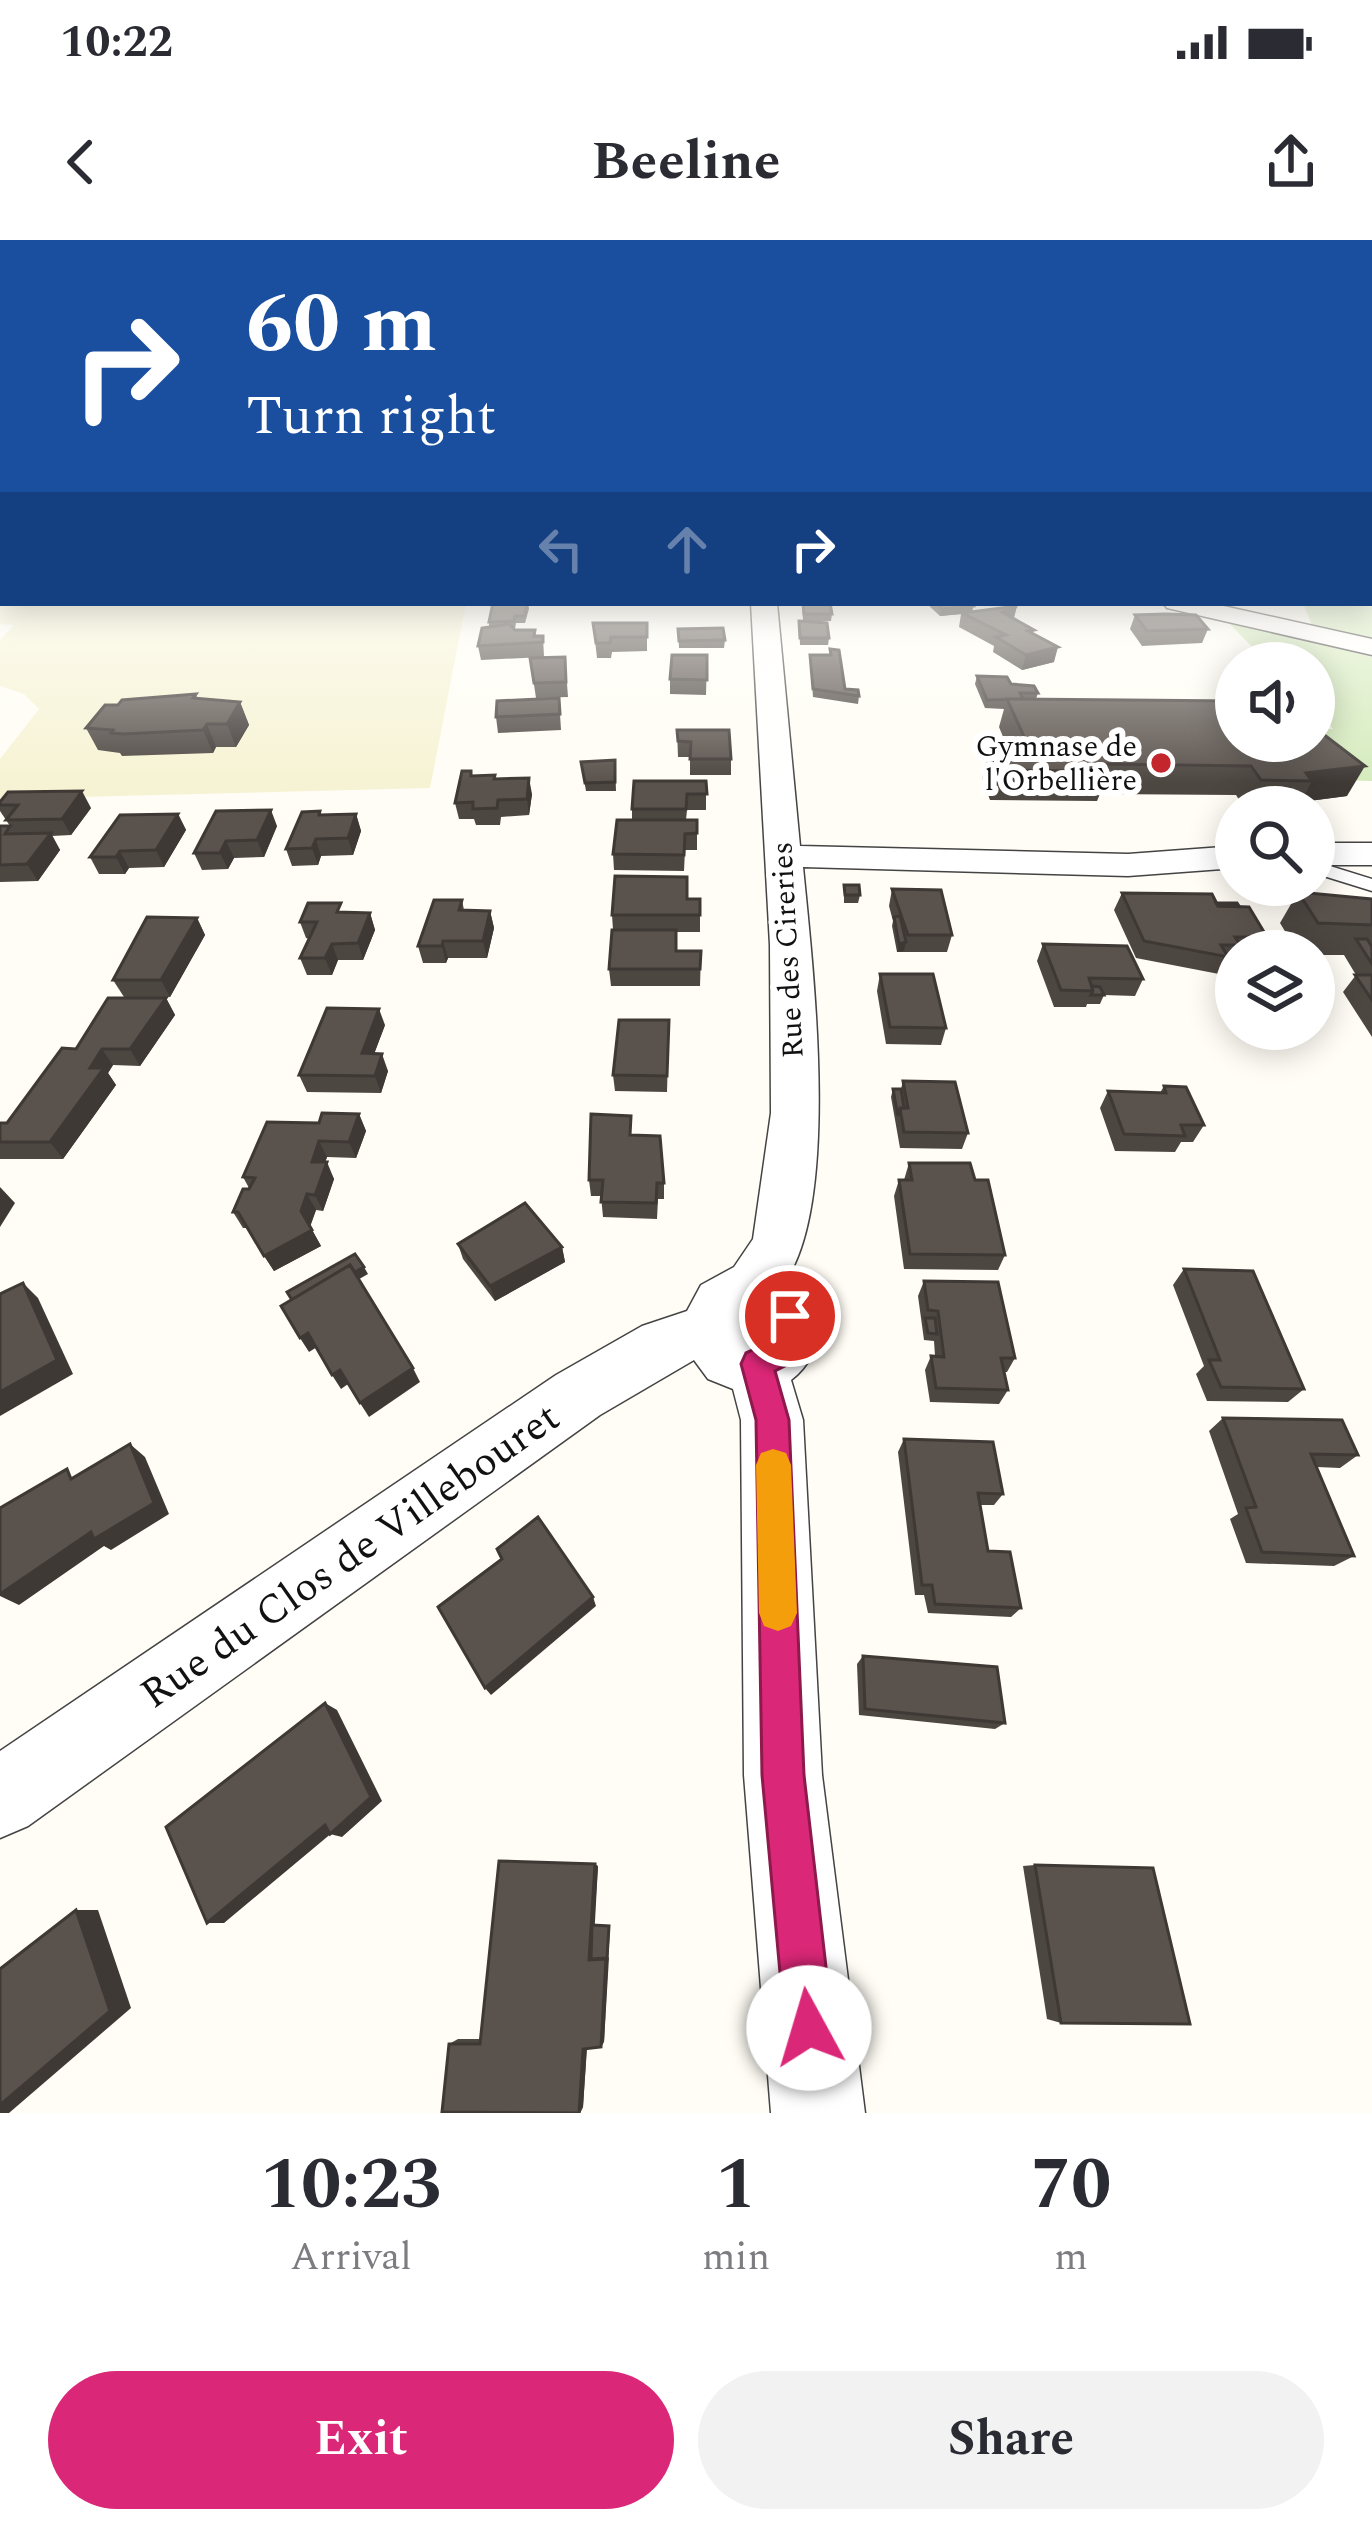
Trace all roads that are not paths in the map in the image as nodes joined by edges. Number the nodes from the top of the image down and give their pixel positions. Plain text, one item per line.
1 (764, 608) edge
2 (1201, 608) edge
3 (1372, 646) edge
4 (1335, 854) edge
5 (1372, 854) edge
6 (783, 856) junction
7 (1215, 859) edge
8 (1335, 874) edge
9 (1372, 885) edge
10 (739, 1327) junction
11 (0, 1798) edge
12 (818, 2113) edge

1 - 6 street, Rue des Cireries
2 - 3 street
4 - 5 street
6 - 7 street
6 - 10 street, Rue des Cireries
8 - 9 lane
10 - 11 street, Rue du Clos de Villebouret
10 - 12 street

